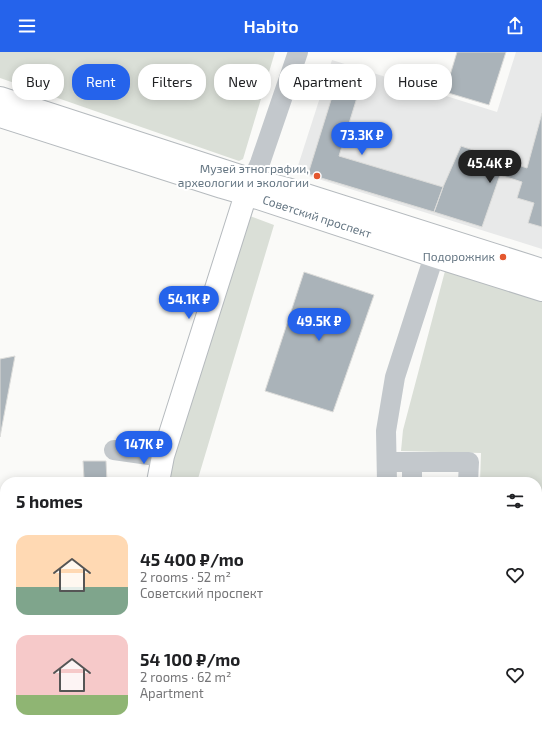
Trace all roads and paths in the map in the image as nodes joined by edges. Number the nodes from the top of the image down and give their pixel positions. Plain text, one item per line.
1 (298, 52) edge
2 (0, 98) edge
3 (0, 116) edge
4 (249, 187) junction
5 (434, 256) junction
6 (542, 270) edge
7 (542, 290) edge
8 (114, 450) dead end
9 (164, 456) junction
10 (387, 462) junction
11 (412, 462) junction
12 (159, 477) edge
13 (387, 477) edge
14 (412, 477) edge
15 (468, 477) edge

1 - 4 street
2 - 4 main road, Советский проспект
3 - 4 main road, Советский проспект
4 - 5 main road, Советский проспект
4 - 6 main road, Советский проспект
4 - 9 main road
5 - 7 main road, Советский проспект
5 - 10 street
8 - 9 street
9 - 12 main road
10 - 11 street
10 - 13 street
11 - 14 street
11 - 15 street

